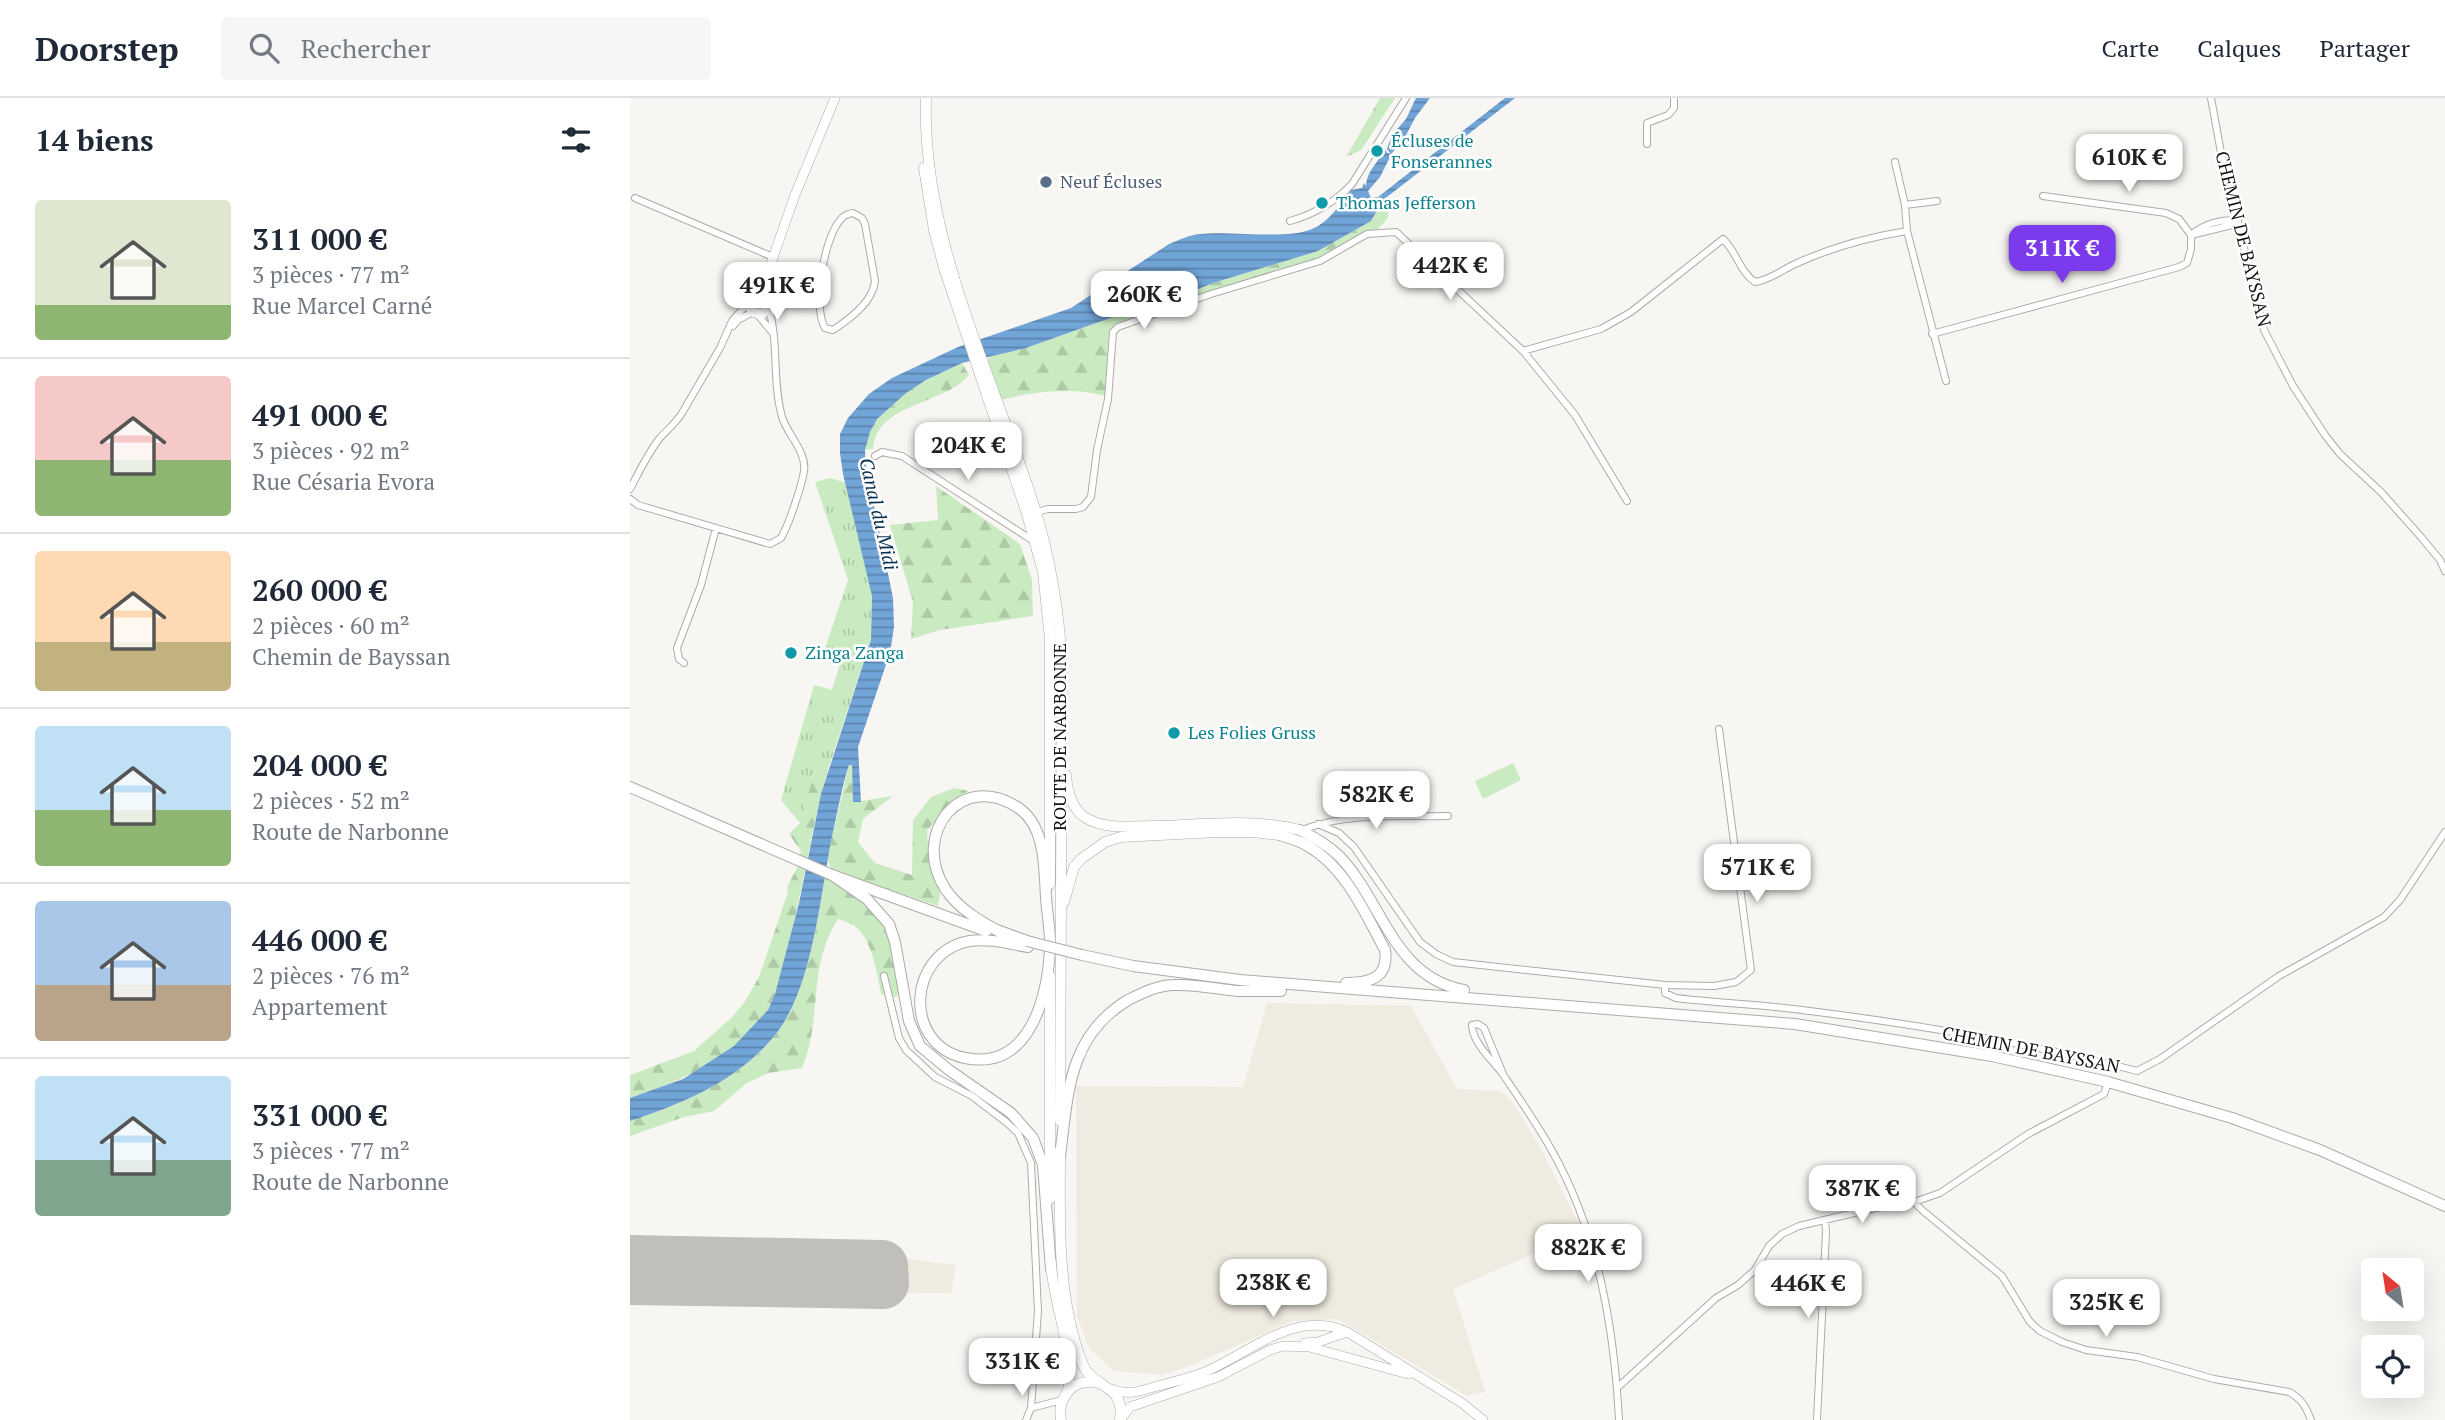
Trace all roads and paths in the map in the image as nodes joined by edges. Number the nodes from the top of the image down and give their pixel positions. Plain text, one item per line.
1 (835, 98) edge
2 (919, 98) edge
3 (926, 98) edge
4 (1406, 98) edge
5 (1674, 98) edge
6 (2211, 98) edge
7 (1647, 144) dead end
8 (1895, 162) dead end
9 (2043, 196) dead end
10 (635, 198) dead end
11 (1937, 201) dead end
12 (1905, 205) junction
13 (1290, 221) dead end
14 (2238, 221) junction
15 (1907, 231) junction
16 (2192, 234) junction
17 (773, 257) junction
18 (769, 270) junction
19 (754, 294) junction
20 (769, 303) junction
21 (819, 303) junction
22 (753, 310) junction
23 (969, 330) junction
24 (1932, 334) junction
25 (775, 337) junction
26 (1523, 351) junction
27 (1946, 381) dead end
28 (875, 456) dead end
29 (630, 489) edge
30 (630, 499) edge
31 (1627, 501) dead end
32 (1032, 513) junction
33 (716, 528) junction
34 (1035, 542) junction
35 (1048, 556) junction
36 (2445, 571) edge
37 (684, 663) dead end
38 (1062, 703) junction
39 (1719, 729) dead end
40 (630, 784) edge
41 (1448, 817) dead end
42 (1318, 824) junction
43 (1300, 830) junction
44 (2445, 832) edge
45 (1280, 835) junction
46 (1305, 844) junction
47 (832, 873) junction
48 (1060, 927) junction
49 (1000, 932) junction
50 (1028, 944) junction
51 (1050, 950) junction
52 (1082, 959) junction
53 (884, 976) dead end
54 (1240, 980) junction
55 (1665, 985) junction
56 (1282, 991) junction
57 (1567, 1004) junction
58 (1856, 1034) junction
59 (1503, 1074) junction
60 (2108, 1082) junction
61 (1060, 1156) junction
62 (1914, 1202) junction
63 (2445, 1206) edge
64 (1825, 1220) junction
65 (1051, 1269) junction
66 (1347, 1332) junction
67 (1283, 1346) junction
68 (1419, 1378) junction
69 (1107, 1386) junction
70 (1617, 1388) junction
71 (1065, 1396) junction
72 (1040, 1404) junction
73 (1031, 1408) junction
74 (1061, 1419) edge
75 (1026, 1420) edge
76 (1120, 1420) edge
77 (1483, 1420) edge
78 (1619, 1420) edge
79 (1817, 1420) edge
80 (2311, 1420) edge

1 - 17 street
2 - 23 main road, ROUTE DE NARBONNE
3 - 23 main road, ROUTE DE NARBONNE
4 - 13 street
5 - 7 street
6 - 14 street, CHEMIN DE BAYSSAN
8 - 12 street
9 - 16 street
10 - 17 street
11 - 12 street
12 - 15 street
14 - 16 street
14 - 36 street, CHEMIN DE BAYSSAN
15 - 24 street
15 - 26 street
16 - 24 street
17 - 18 street
18 - 19 street
18 - 20 street
19 - 20 street
19 - 22 street
20 - 21 street
20 - 22 street
20 - 25 street
21 - 21 street
22 - 25 street
22 - 29 street
23 - 32 main road, ROUTE DE NARBONNE
24 - 27 street
25 - 33 street
26 - 31 street
26 - 32 street
28 - 34 street
30 - 33 street
32 - 34 main road, ROUTE DE NARBONNE
32 - 35 main road, ROUTE DE NARBONNE
33 - 37 street
34 - 35 street
34 - 51 main road, ROUTE DE NARBONNE
35 - 38 main road, ROUTE DE NARBONNE
38 - 43 main road
38 - 48 main road, ROUTE DE NARBONNE
39 - 55 street
40 - 47 highway
41 - 42 street
42 - 43 street
42 - 55 street
43 - 45 street
43 - 46 street
43 - 57 highway
44 - 55 street, CHEMIN DE BAYSSAN
45 - 46 highway
45 - 48 main road
46 - 54 highway
47 - 49 highway
47 - 50 highway
47 - 65 highway
48 - 61 main road, ROUTE DE NARBONNE
49 - 50 highway
49 - 51 highway
50 - 51 highway
50 - 52 highway, bridge
51 - 65 main road, ROUTE DE NARBONNE
52 - 54 highway
52 - 56 highway
53 - 73 street
54 - 57 highway
56 - 58 highway
56 - 61 highway
57 - 58 highway
58 - 60 highway
59 - 59 street
59 - 70 street
60 - 62 street
60 - 63 highway
61 - 69 main road, ROUTE DE NARBONNE
62 - 64 street
62 - 80 street
64 - 70 street
64 - 79 street
65 - 71 main road, ROUTE DE NARBONNE
66 - 67 street
66 - 68 street
66 - 69 street
67 - 68 street
67 - 76 street
68 - 77 street
69 - 71 main road
69 - 76 main road
70 - 78 street
71 - 72 street
71 - 74 main road, ROUTE DE NARBONNE
72 - 73 street
72 - 74 street
73 - 75 street

